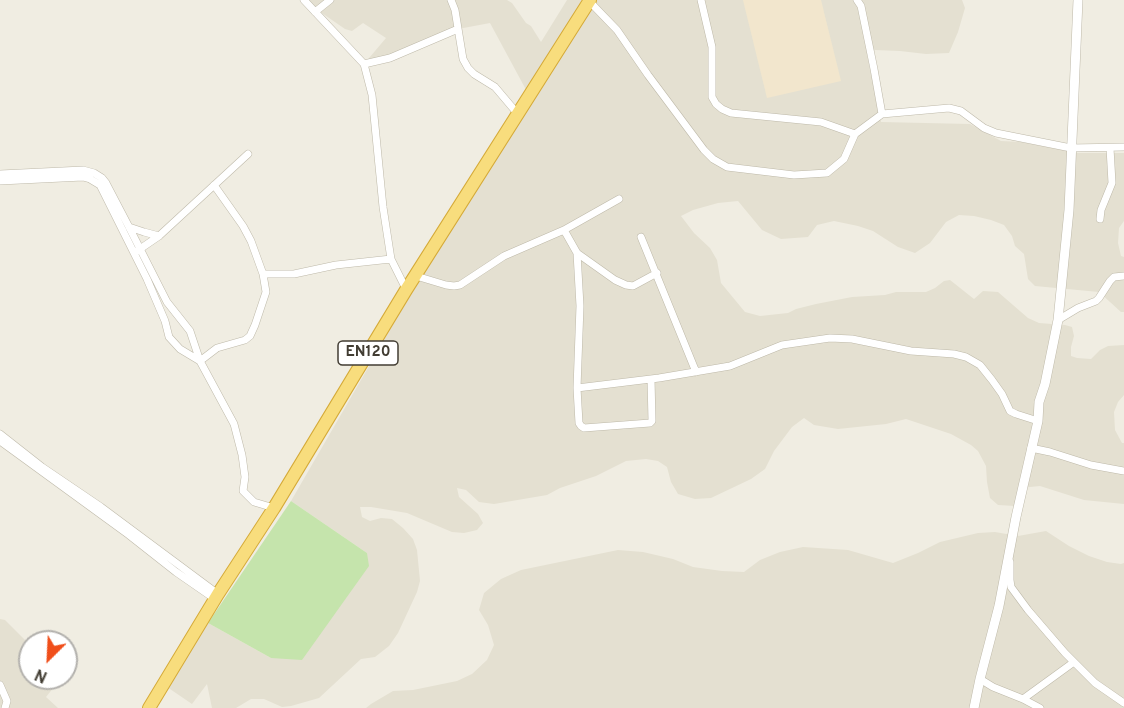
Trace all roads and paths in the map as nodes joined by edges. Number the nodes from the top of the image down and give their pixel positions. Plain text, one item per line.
1 (304, 0) edge
2 (330, 0) edge
3 (451, 0) edge
4 (589, 0) edge
5 (701, 0) edge
6 (857, 0) edge
7 (1078, 0) edge
8 (315, 12) junction
9 (458, 29) junction
10 (364, 64) junction
11 (517, 113) junction
12 (882, 114) junction
13 (855, 134) junction
14 (1124, 147) edge
15 (1071, 148) junction
16 (1110, 148) junction
17 (248, 154) dead end
18 (83, 173) junction
19 (0, 174) edge
20 (0, 181) edge
21 (103, 184) junction
22 (214, 185) junction
23 (619, 198) dead end
24 (1100, 219) dead end
25 (129, 227) junction
26 (564, 230) junction
27 (159, 236) junction
28 (641, 237) dead end
29 (137, 251) junction
30 (577, 253) junction
31 (391, 260) junction
32 (657, 273) junction
33 (263, 274) junction
34 (416, 276) junction
35 (1124, 276) edge
36 (406, 290) junction
37 (176, 314) junction
38 (1058, 320) junction
39 (165, 321) junction
40 (200, 361) junction
41 (696, 372) junction
42 (651, 379) junction
43 (577, 388) junction
44 (1038, 422) junction
45 (0, 434) edge
46 (0, 441) edge
47 (1031, 448) junction
48 (1124, 471) edge
49 (274, 508) junction
50 (1011, 551) junction
51 (216, 596) junction
52 (1074, 662) junction
53 (980, 679) junction
54 (0, 685) edge
55 (1023, 699) junction
56 (1124, 703) edge
57 (5, 708) edge
58 (149, 708) edge
59 (974, 708) edge
60 (1040, 708) edge

1 - 8 street
2 - 8 street
3 - 9 street
4 - 11 highway, EN120
4 - 13 street
5 - 13 street
6 - 12 street
7 - 15 street
8 - 10 street
9 - 10 street
9 - 11 street
10 - 31 street
11 - 34 highway, EN120
12 - 13 street
12 - 15 street
14 - 16 street
15 - 16 street
15 - 38 street
16 - 24 street
17 - 22 street
18 - 19 street
18 - 20 street
18 - 21 street
21 - 25 street
21 - 29 street
22 - 27 street
22 - 33 street
23 - 26 street
25 - 27 street
25 - 29 street
26 - 30 street
26 - 34 street
27 - 29 street
28 - 32 street
29 - 37 street
29 - 39 street
30 - 32 street
30 - 43 street
31 - 33 street
31 - 36 street
32 - 41 street
33 - 40 street
34 - 36 highway, EN120
35 - 38 street
36 - 49 highway, EN120
37 - 39 street
37 - 40 street
38 - 44 street
39 - 40 street
40 - 49 street
41 - 42 street
41 - 44 street
42 - 43 street
42 - 43 street
44 - 47 street
45 - 51 street
46 - 51 street
47 - 48 street
47 - 50 street
49 - 51 highway, EN120
50 - 52 street
50 - 53 street
51 - 58 highway, EN120
52 - 55 street
52 - 56 street
53 - 55 street
53 - 59 street
54 - 57 street
55 - 60 street

